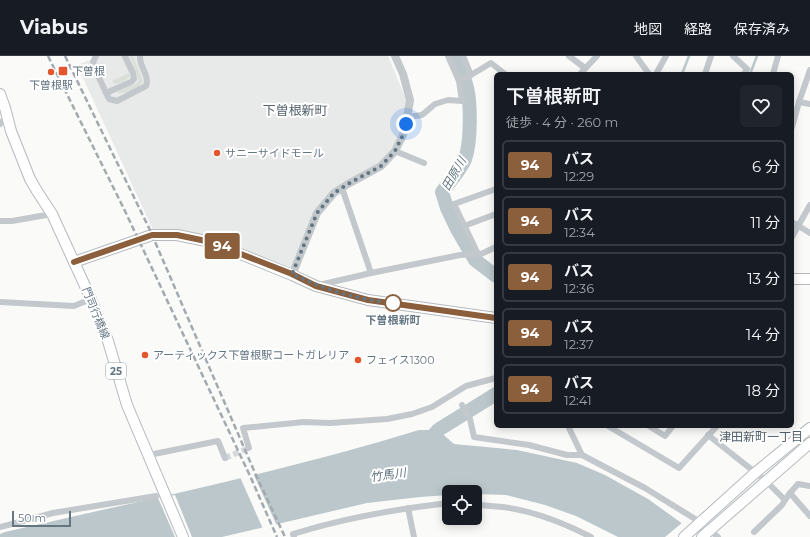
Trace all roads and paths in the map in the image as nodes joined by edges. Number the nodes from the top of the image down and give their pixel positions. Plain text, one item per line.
1 (96, 56) edge
2 (125, 56) edge
3 (140, 56) edge
4 (395, 56) edge
5 (448, 56) edge
6 (464, 56) edge
7 (569, 56) edge
8 (597, 56) edge
9 (636, 56) edge
10 (666, 56) edge
11 (711, 56) edge
12 (734, 56) edge
13 (778, 56) edge
14 (585, 68) junction
15 (810, 70) edge
16 (502, 72) edge
17 (582, 72) edge
18 (648, 72) edge
19 (657, 72) edge
20 (706, 72) edge
21 (745, 72) edge
22 (774, 72) edge
23 (470, 76) junction
24 (460, 81) junction
25 (106, 92) junction
26 (0, 94) edge
27 (799, 102) junction
28 (810, 104) edge
29 (408, 117) junction
30 (3, 120) edge
31 (794, 120) edge
32 (395, 151) junction
33 (424, 163) dead end
34 (342, 188) junction
35 (494, 190) edge
36 (810, 205) edge
37 (52, 214) junction
38 (494, 215) edge
39 (0, 220) edge
40 (794, 223) edge
41 (464, 226) junction
42 (798, 226) junction
43 (810, 233) edge
44 (794, 234) edge
45 (494, 248) edge
46 (478, 254) junction
47 (74, 262) junction
48 (371, 273) junction
49 (292, 274) junction
50 (794, 279) edge
51 (810, 279) edge
52 (316, 286) junction
53 (91, 299) junction
54 (0, 302) edge
55 (494, 318) edge
56 (494, 379) edge
57 (462, 405) dead end
58 (569, 428) edge
59 (611, 428) edge
60 (652, 428) edge
61 (671, 428) edge
62 (714, 428) edge
63 (810, 428) edge
64 (708, 435) junction
65 (810, 444) edge
66 (249, 448) dead end
67 (149, 455) junction
68 (582, 455) junction
69 (225, 458) dead end
70 (755, 473) junction
71 (766, 481) junction
72 (810, 486) edge
73 (790, 493) junction
74 (156, 496) dead end
75 (785, 500) junction
76 (442, 504) edge
77 (482, 505) edge
78 (408, 508) junction
79 (810, 516) edge
80 (698, 524) junction
81 (0, 527) edge
82 (754, 532) dead end
83 (708, 535) edge
84 (183, 537) edge
85 (294, 537) edge
86 (414, 537) edge
87 (591, 537) edge
88 (684, 537) edge

1 - 25 street
2 - 25 street
3 - 25 street
4 - 29 street
5 - 24 street
6 - 23 street
7 - 14 street
8 - 14 street
9 - 18 street
10 - 19 street
11 - 20 street
12 - 21 street
13 - 22 street
14 - 17 street
15 - 27 street
16 - 23 street
23 - 24 street
24 - 29 street
26 - 30 main road, 門司行橋線 / 25
27 - 28 street
27 - 31 street
29 - 32 street
30 - 37 main road, 門司行橋線 / 25
32 - 33 street
32 - 34 street
34 - 48 street
34 - 49 street
35 - 41 street
36 - 42 street
37 - 39 street
37 - 47 main road, 門司行橋線 / 25
38 - 41 street
40 - 42 street
41 - 46 street
42 - 43 street
42 - 44 street
45 - 46 street
46 - 48 street
47 - 49 main road
47 - 53 main road, 門司行橋線 / 25
48 - 52 street
49 - 52 main road
50 - 51 main road
52 - 55 main road
53 - 54 street
53 - 67 main road, 門司行橋線 / 25
56 - 66 street
57 - 68 street
58 - 68 street
59 - 64 street
60 - 61 street
62 - 64 street
63 - 70 main road
64 - 70 street
65 - 71 main road
67 - 69 street
67 - 84 main road, 門司行橋線 / 25
68 - 80 street
70 - 71 street
70 - 80 main road
71 - 75 street
71 - 83 main road
72 - 73 street
73 - 75 street
73 - 79 street
74 - 81 street
75 - 82 street
76 - 78 street
77 - 87 street
78 - 85 street
78 - 86 street
80 - 83 street
80 - 88 main road

